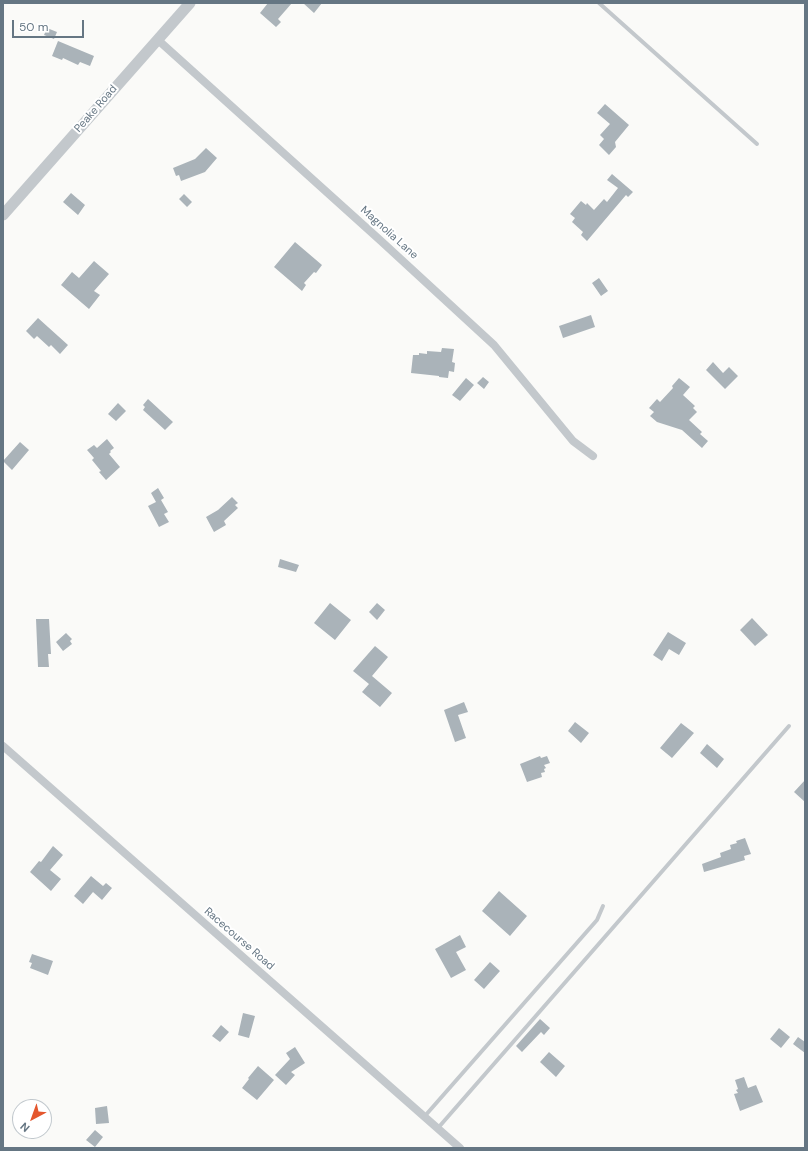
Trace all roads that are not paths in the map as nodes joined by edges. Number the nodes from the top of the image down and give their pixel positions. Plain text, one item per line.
1 (190, 3) edge
2 (599, 3) edge
3 (158, 40) junction
4 (757, 144) dead end
5 (3, 216) edge
6 (593, 456) dead end
7 (789, 726) dead end
8 (3, 746) edge
9 (603, 906) dead end
10 (424, 1117) junction
11 (438, 1128) junction
12 (460, 1148) edge

1 - 3 street, Peake Road
2 - 4 lane
3 - 5 street, Peake Road
3 - 6 street, Magnolia Lane
7 - 11 lane
8 - 10 street, Racecourse Road
9 - 10 lane
10 - 11 street, Racecourse Road
11 - 12 street, Racecourse Road

